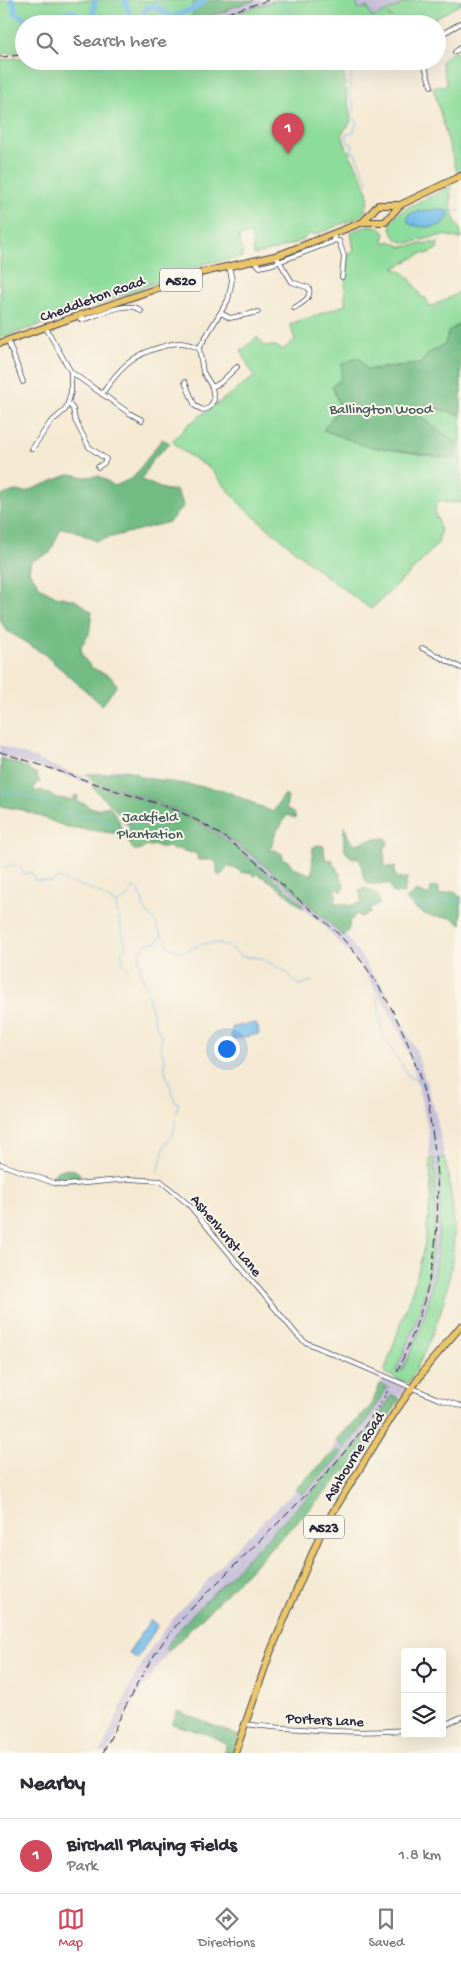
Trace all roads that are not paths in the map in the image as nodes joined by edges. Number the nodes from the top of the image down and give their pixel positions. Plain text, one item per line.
1 (461, 23) edge
2 (446, 32) edge
3 (461, 47) edge
4 (455, 52) dead end
5 (426, 70) edge
6 (431, 86) dead end
7 (461, 176) edge
8 (400, 205) junction
9 (386, 206) junction
10 (372, 213) junction
11 (389, 216) junction
12 (376, 221) junction
13 (363, 222) junction
14 (334, 237) junction
15 (278, 259) junction
16 (229, 266) junction
17 (342, 277) dead end
18 (294, 308) dead end
19 (140, 311) dead end
20 (258, 312) dead end
21 (221, 313) junction
22 (79, 316) junction
23 (46, 328) junction
24 (8, 341) junction
25 (0, 343) edge
26 (199, 348) junction
27 (237, 368) dead end
28 (71, 372) junction
29 (23, 382) dead end
30 (185, 382) dead end
31 (212, 387) junction
32 (102, 394) junction
33 (68, 404) junction
34 (142, 420) dead end
35 (32, 449) dead end
36 (98, 466) dead end
37 (422, 648) dead end
38 (461, 668) edge
39 (0, 1164) edge
40 (461, 1326) edge
41 (413, 1387) junction
42 (461, 1406) edge
43 (461, 1717) edge
44 (245, 1724) junction
45 (446, 1724) edge
46 (401, 1730) edge
47 (235, 1753) edge

1 - 2 street
3 - 4 street
5 - 6 street
7 - 8 highway, Cheddleton Road
8 - 9 highway, Cheddleton Road
8 - 11 highway, Cheddleton Road
9 - 10 highway, Cheddleton Road
9 - 11 highway
10 - 12 highway
10 - 13 highway, Cheddleton Road / A520
11 - 12 highway, Cheddleton Road
12 - 13 highway, Cheddleton Road / A520
13 - 14 highway, Cheddleton Road / A520
14 - 15 highway, Cheddleton Road / A520
14 - 17 street
15 - 16 highway, Cheddleton Road / A520
15 - 18 street
16 - 21 street
16 - 22 highway, Cheddleton Road / A520
19 - 22 street
20 - 21 street
21 - 26 street
22 - 23 highway, Cheddleton Road / A520
23 - 24 highway, Cheddleton Road / A520
23 - 28 street
24 - 25 highway, Cheddleton Road / A520
24 - 29 street
26 - 31 street
26 - 32 street
27 - 31 street
28 - 32 street
28 - 33 street
30 - 31 street
32 - 34 street
33 - 35 street
33 - 36 street
37 - 38 street
39 - 41 street, Ashenhurst Lane
40 - 41 highway, Ashbourne Road / A523
41 - 42 street, Ashenhurst Lane
41 - 44 highway, Ashbourne Road / A523
43 - 45 street
44 - 46 street, Porters Lane
44 - 47 highway, Ashbourne Road / A523

